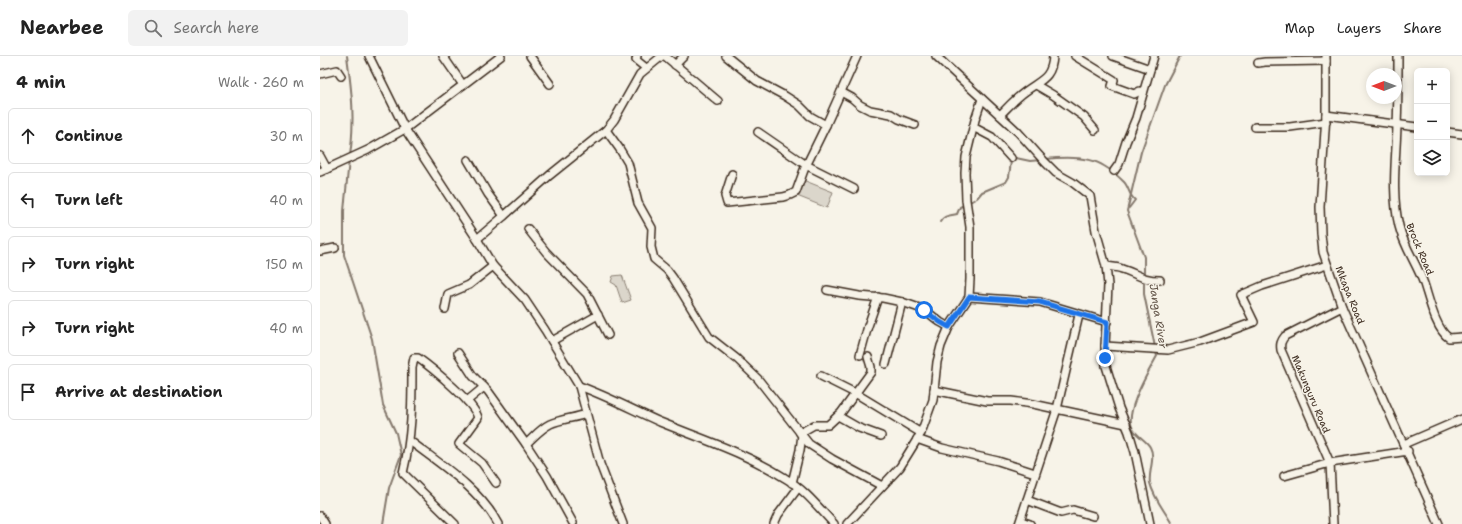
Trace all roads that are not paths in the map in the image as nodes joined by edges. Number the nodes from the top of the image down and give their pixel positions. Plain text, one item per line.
1 (369, 56) edge
2 (443, 56) edge
3 (501, 56) edge
4 (530, 56) edge
5 (637, 56) edge
6 (663, 56) edge
7 (684, 56) edge
8 (726, 56) edge
9 (857, 56) edge
10 (936, 56) edge
11 (1053, 56) edge
12 (1075, 56) edge
13 (1113, 56) edge
14 (1154, 56) edge
15 (1398, 56) edge
16 (1326, 59) edge
17 (1258, 63) dead end
18 (675, 65) junction
19 (646, 68) junction
20 (1150, 69) junction
21 (320, 74) edge
22 (341, 76) dead end
23 (550, 84) dead end
24 (463, 85) junction
25 (1036, 85) junction
26 (841, 92) junction
27 (1143, 93) junction
28 (982, 99) junction
29 (718, 101) dead end
30 (1000, 115) junction
31 (1326, 119) junction
32 (1397, 123) junction
33 (826, 125) junction
34 (915, 125) dead end
35 (1414, 126) edge
36 (1255, 127) dead end
37 (973, 128) junction
38 (405, 129) junction
39 (606, 130) junction
40 (1094, 130) dead end
41 (758, 132) dead end
42 (1450, 132) edge
43 (1462, 134) edge
44 (320, 156) edge
45 (1011, 158) dead end
46 (468, 160) dead end
47 (806, 165) junction
48 (323, 170) edge
49 (1114, 171) dead end
50 (732, 174) dead end
51 (854, 189) dead end
52 (504, 216) junction
53 (528, 229) dead end
54 (477, 238) junction
55 (334, 248) dead end
56 (320, 252) edge
57 (1327, 265) junction
58 (493, 266) junction
59 (1106, 266) junction
60 (1160, 280) dead end
61 (827, 290) dead end
62 (878, 297) junction
63 (969, 297) junction
64 (902, 302) junction
65 (1342, 307) junction
66 (445, 309) dead end
67 (598, 314) junction
68 (1080, 315) junction
69 (1107, 322) junction
70 (949, 327) junction
71 (608, 335) dead end
72 (1462, 337) edge
73 (552, 341) junction
74 (1105, 346) junction
75 (458, 353) dead end
76 (860, 355) dead end
77 (868, 357) dead end
78 (886, 364) dead end
79 (821, 376) dead end
80 (579, 386) junction
81 (484, 387) junction
82 (934, 390) junction
83 (855, 393) junction
84 (467, 401) junction
85 (1057, 409) junction
86 (586, 414) junction
87 (838, 416) junction
88 (1462, 419) edge
89 (1126, 424) junction
90 (801, 434) junction
91 (881, 436) dead end
92 (919, 436) junction
93 (410, 441) junction
94 (526, 444) junction
95 (1404, 444) junction
96 (1408, 451) junction
97 (1330, 463) junction
98 (1035, 473) junction
99 (1284, 476) dead end
100 (496, 482) dead end
101 (795, 485) junction
102 (882, 486) junction
103 (1027, 500) junction
104 (320, 516) edge
105 (1093, 516) dead end
106 (1020, 522) edge
107 (573, 523) dead end
108 (326, 524) edge
109 (455, 524) edge
110 (498, 524) edge
111 (623, 524) edge
112 (774, 524) edge
113 (834, 524) edge
114 (847, 524) edge
115 (1030, 524) edge
116 (1150, 524) edge
117 (1333, 524) edge
118 (1439, 524) edge

1 - 38 street
2 - 24 street
3 - 24 street
4 - 23 street
5 - 19 street
6 - 18 street
6 - 19 street
7 - 18 street
8 - 33 street
9 - 26 street
10 - 28 street
11 - 25 street
12 - 27 street
13 - 20 street
14 - 20 street
15 - 32 street
16 - 17 street
16 - 31 street, Mkapa Road
18 - 29 street
19 - 39 street
20 - 27 street
21 - 22 street
24 - 38 street
25 - 30 street
25 - 40 street
26 - 33 street
26 - 34 street
27 - 49 street
28 - 30 street
28 - 37 street
30 - 59 street
31 - 32 street
31 - 36 street
31 - 57 street, Mkapa Road
32 - 35 street
32 - 72 street, Brock Road
33 - 47 street
37 - 45 street
37 - 63 street
38 - 48 street
38 - 54 street
39 - 52 street
39 - 90 street
41 - 47 street
42 - 43 street
44 - 48 street
46 - 52 street
47 - 50 street
47 - 51 street
52 - 54 street
53 - 67 street
54 - 58 street
55 - 56 street
57 - 65 street, Mkapa Road
57 - 74 street
58 - 66 street
58 - 73 street
59 - 60 street
59 - 69 street
61 - 62 street
62 - 64 street
62 - 76 street
63 - 68 street
63 - 70 street
64 - 70 street
64 - 78 street
65 - 95 street, Mkapa Road
65 - 97 street, Makunguru Road
67 - 71 street
67 - 73 street
68 - 69 street
68 - 85 street
69 - 74 street
70 - 82 street
73 - 80 street
74 - 89 street
75 - 81 street
77 - 83 street
79 - 83 street
80 - 86 street
80 - 101 street
81 - 84 street
81 - 94 street
82 - 85 street
82 - 92 street
83 - 87 street
83 - 92 street
84 - 93 street
84 - 100 street
85 - 89 street
85 - 98 street
86 - 94 street
86 - 111 street
87 - 90 street
87 - 91 street
88 - 95 street
89 - 116 street
90 - 101 street
90 - 102 street
92 - 98 street
92 - 102 street
93 - 109 street
93 - 110 street
94 - 107 street
95 - 96 street, Mkapa Road
96 - 97 street
96 - 118 street, Mkapa Road
97 - 99 street
97 - 117 street, Makunguru Road
98 - 103 street
101 - 112 street
101 - 113 street
102 - 114 street
103 - 105 street
103 - 106 street
104 - 108 street
106 - 115 street

